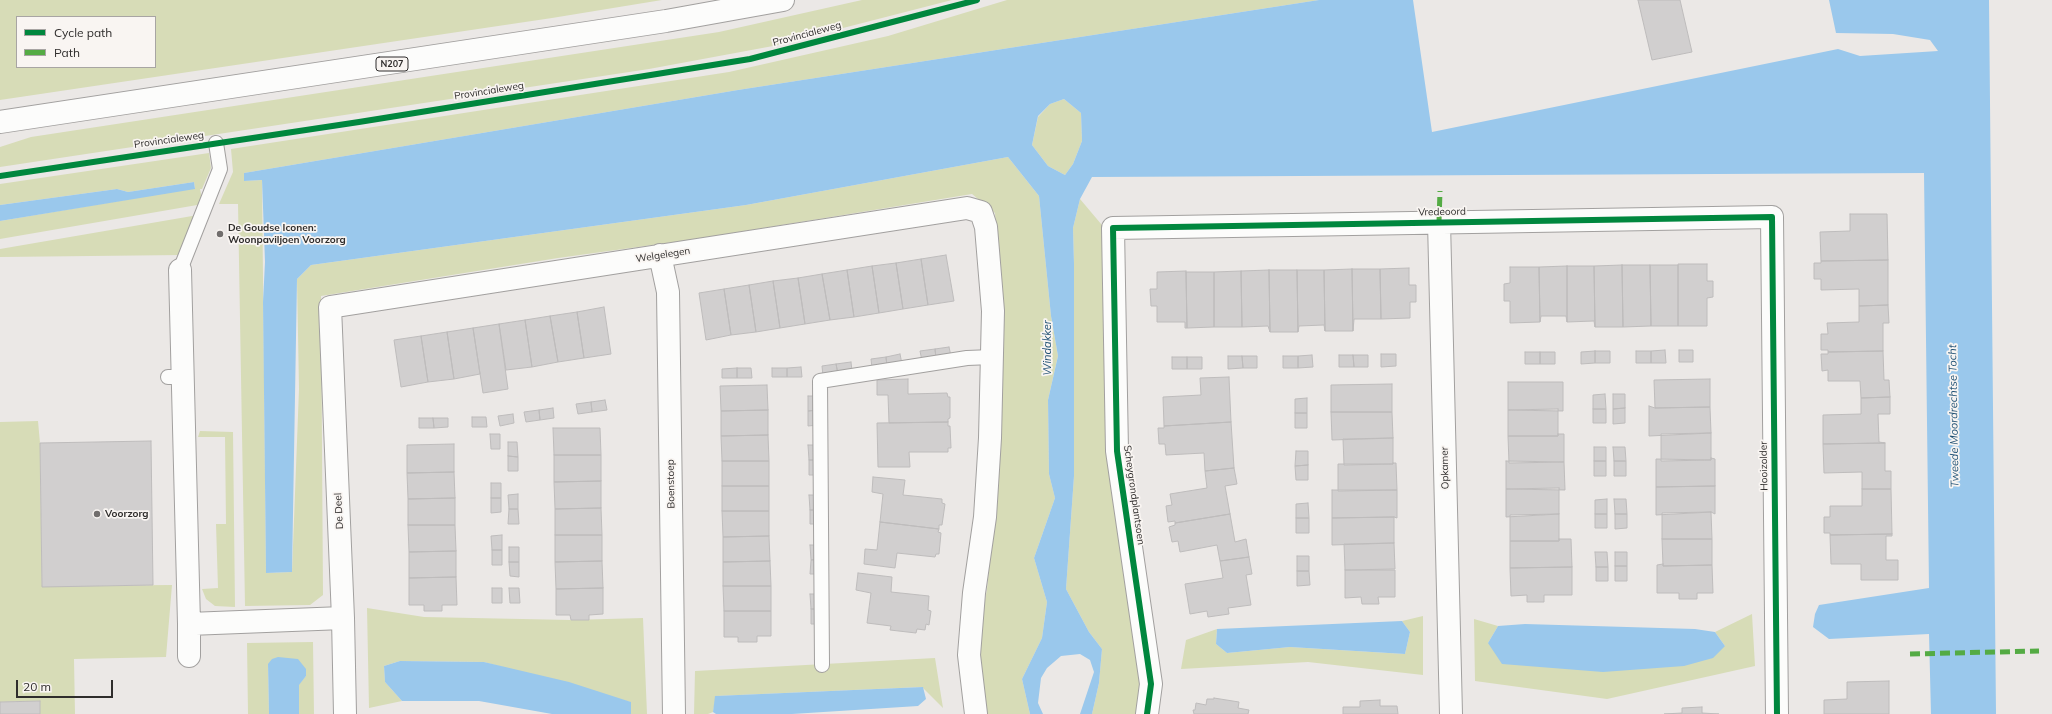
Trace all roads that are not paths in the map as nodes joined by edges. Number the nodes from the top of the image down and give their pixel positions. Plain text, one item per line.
1 (783, 0) edge
2 (0, 122) edge
3 (216, 143) dead end
4 (1772, 217) joint
5 (1439, 222) junction
6 (1113, 228) joint
7 (660, 255) junction
8 (180, 270) joint
9 (330, 307) joint
10 (992, 357) junction
11 (343, 618) junction
12 (190, 624) junction
13 (189, 656) dead end
14 (822, 664) dead end
15 (345, 714) edge
16 (674, 714) edge
17 (976, 714) edge
18 (1147, 714) edge
19 (1451, 714) edge
20 (1777, 714) edge

1 - 2 street, N207
3 - 8 lane
4 - 5 street, Vredeoord
4 - 20 street, Hooizolder
5 - 6 street, Vredeoord
5 - 19 street, Opkamer
6 - 18 street, Scheygrondplantsoen
7 - 9 street, Welgelegen
7 - 10 street, Welgelegen
7 - 16 street, Boenstoep
8 - 12 street
9 - 11 street, De Deel
10 - 14 lane
10 - 17 street
11 - 12 street
11 - 15 street, De Deel
12 - 13 street

